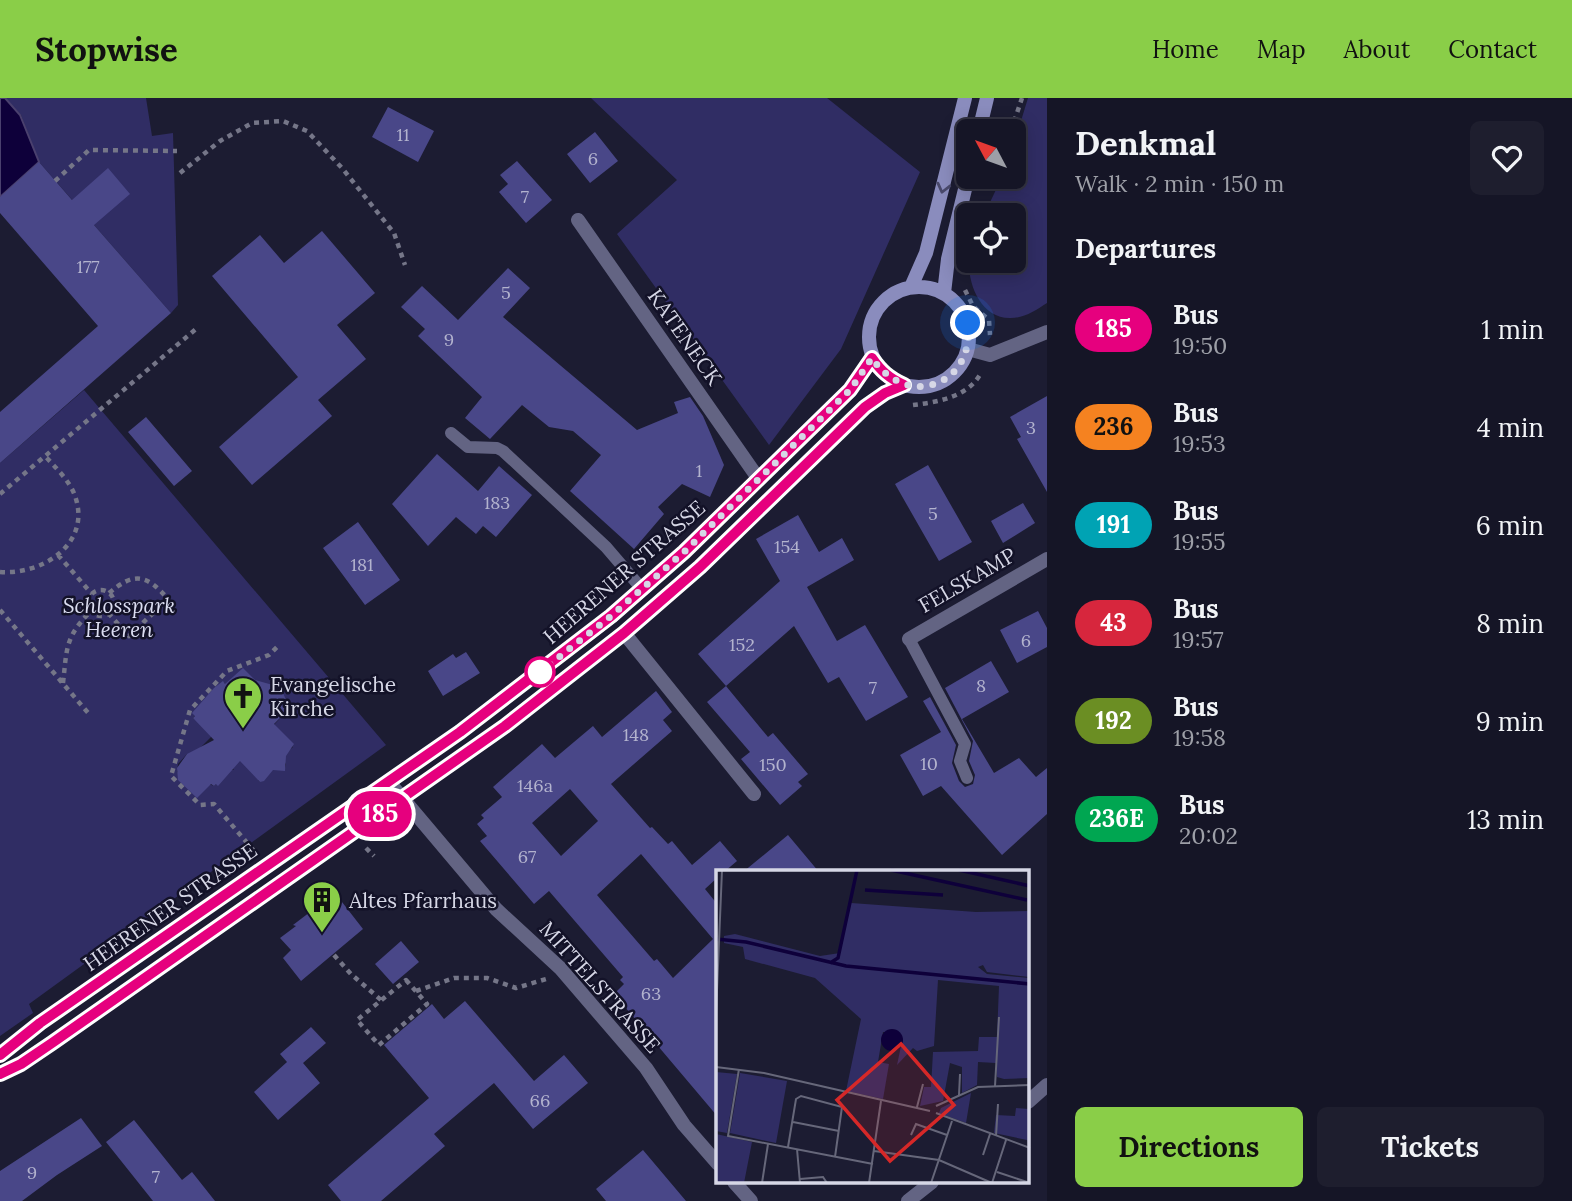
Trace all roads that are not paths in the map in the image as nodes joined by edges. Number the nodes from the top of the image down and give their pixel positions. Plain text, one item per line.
1 (965, 98) edge
2 (988, 98) edge
3 (982, 119) edge
4 (965, 189) edge
5 (578, 220) dead end
6 (911, 286) junction
7 (944, 293) junction
8 (1047, 332) edge
9 (968, 349) junction
10 (872, 358) junction
11 (904, 385) junction
12 (451, 433) dead end
13 (758, 478) junction
14 (1047, 559) edge
15 (642, 589) junction
16 (624, 633) junction
17 (909, 639) joint
18 (967, 778) dead end
19 (388, 781) junction
20 (754, 794) dead end
21 (402, 799) junction
22 (0, 1055) edge
23 (0, 1074) edge
24 (1047, 1085) edge
25 (1030, 1100) edge
26 (716, 1162) edge
27 (736, 1184) edge
28 (929, 1184) edge
29 (751, 1201) edge
30 (908, 1201) edge

1 -> 6 main road
2 - 3 main road
4 - 7 main road
5 - 13 street, KATENECK
6 - 7 main road
6 - 10 main road
7 - 9 main road
8 - 9 street
9 - 11 main road, HEERENER STRASSE
10 - 11 main road
10 - 13 main road, HEERENER STRASSE
11 - 16 main road, HEERENER STRASSE
12 - 15 lane
13 - 15 main road, HEERENER STRASSE
14 - 17 street, FELSKAMP
15 - 19 main road, HEERENER STRASSE
16 - 20 street
16 - 21 main road, HEERENER STRASSE
17 - 18 lane
19 - 21 street, MITTELSTRASSE
19 - 22 main road, HEERENER STRASSE
21 - 23 main road, HEERENER STRASSE
21 - 26 street, MITTELSTRASSE
24 - 25 street
27 - 29 street
28 - 30 street

